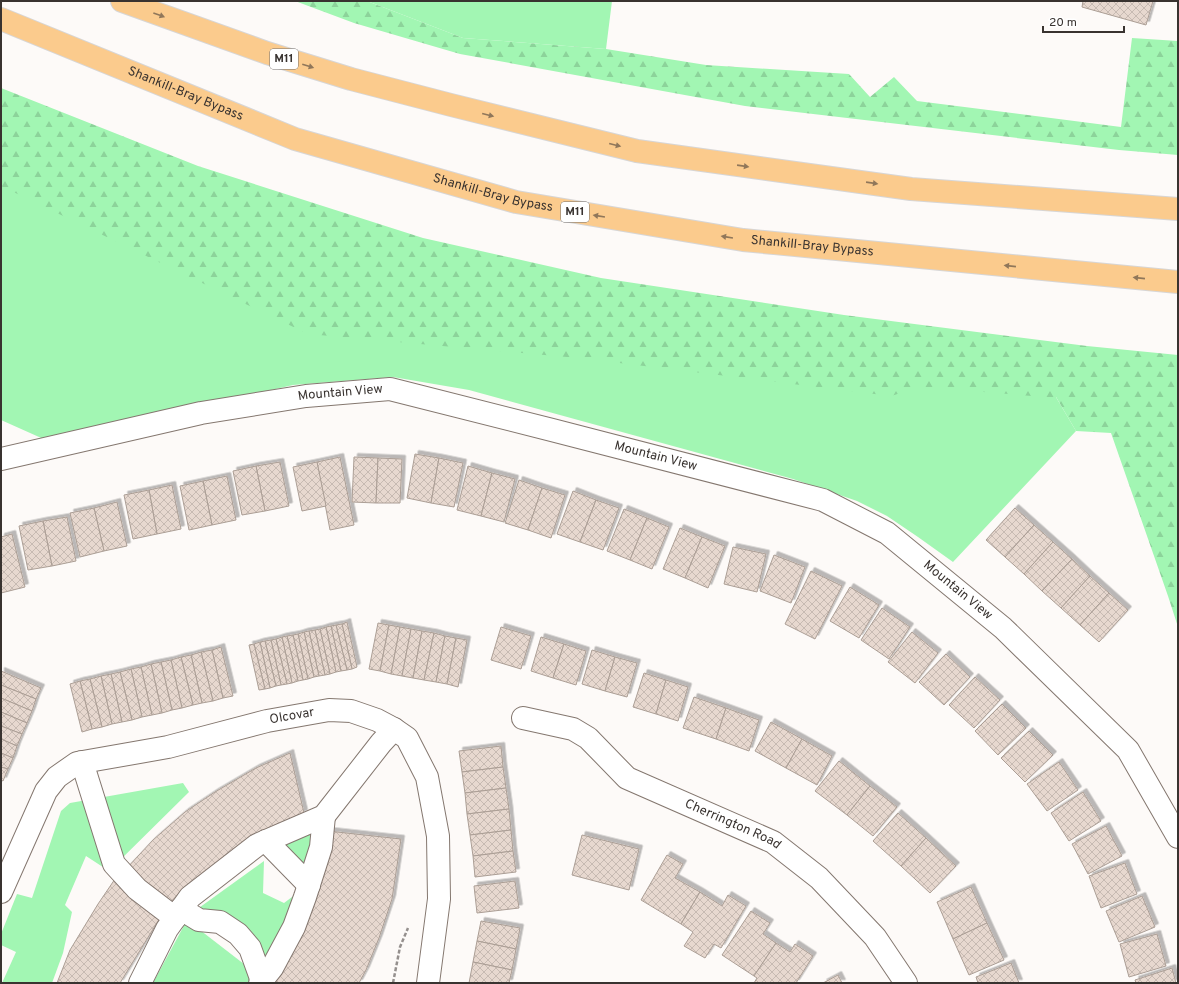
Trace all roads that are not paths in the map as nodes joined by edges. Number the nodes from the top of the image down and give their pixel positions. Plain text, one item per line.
1 (122, 1) edge
2 (1, 19) edge
3 (1178, 209) edge
4 (1178, 282) edge
5 (1, 458) edge
6 (523, 718) dead end
7 (394, 728) junction
8 (82, 762) junction
9 (324, 816) junction
10 (1178, 837) edge
11 (266, 841) junction
12 (309, 885) junction
13 (1, 892) edge
14 (178, 914) junction
15 (261, 982) edge
16 (140, 983) edge
17 (428, 983) edge
18 (906, 983) edge

1 -> 3 highway, M11
4 -> 2 highway, Shankill-Bray Bypass / M11
5 - 10 street, Mountain View
6 - 18 street, Cherrington Road
7 - 8 street, Olcovar
7 - 9 street
7 - 17 street, Olcovar
8 - 13 street, Olcovar
8 - 14 street
9 - 11 street
9 - 12 street
11 - 12 street
11 - 14 street
12 - 15 street
14 - 15 street
14 - 16 street

